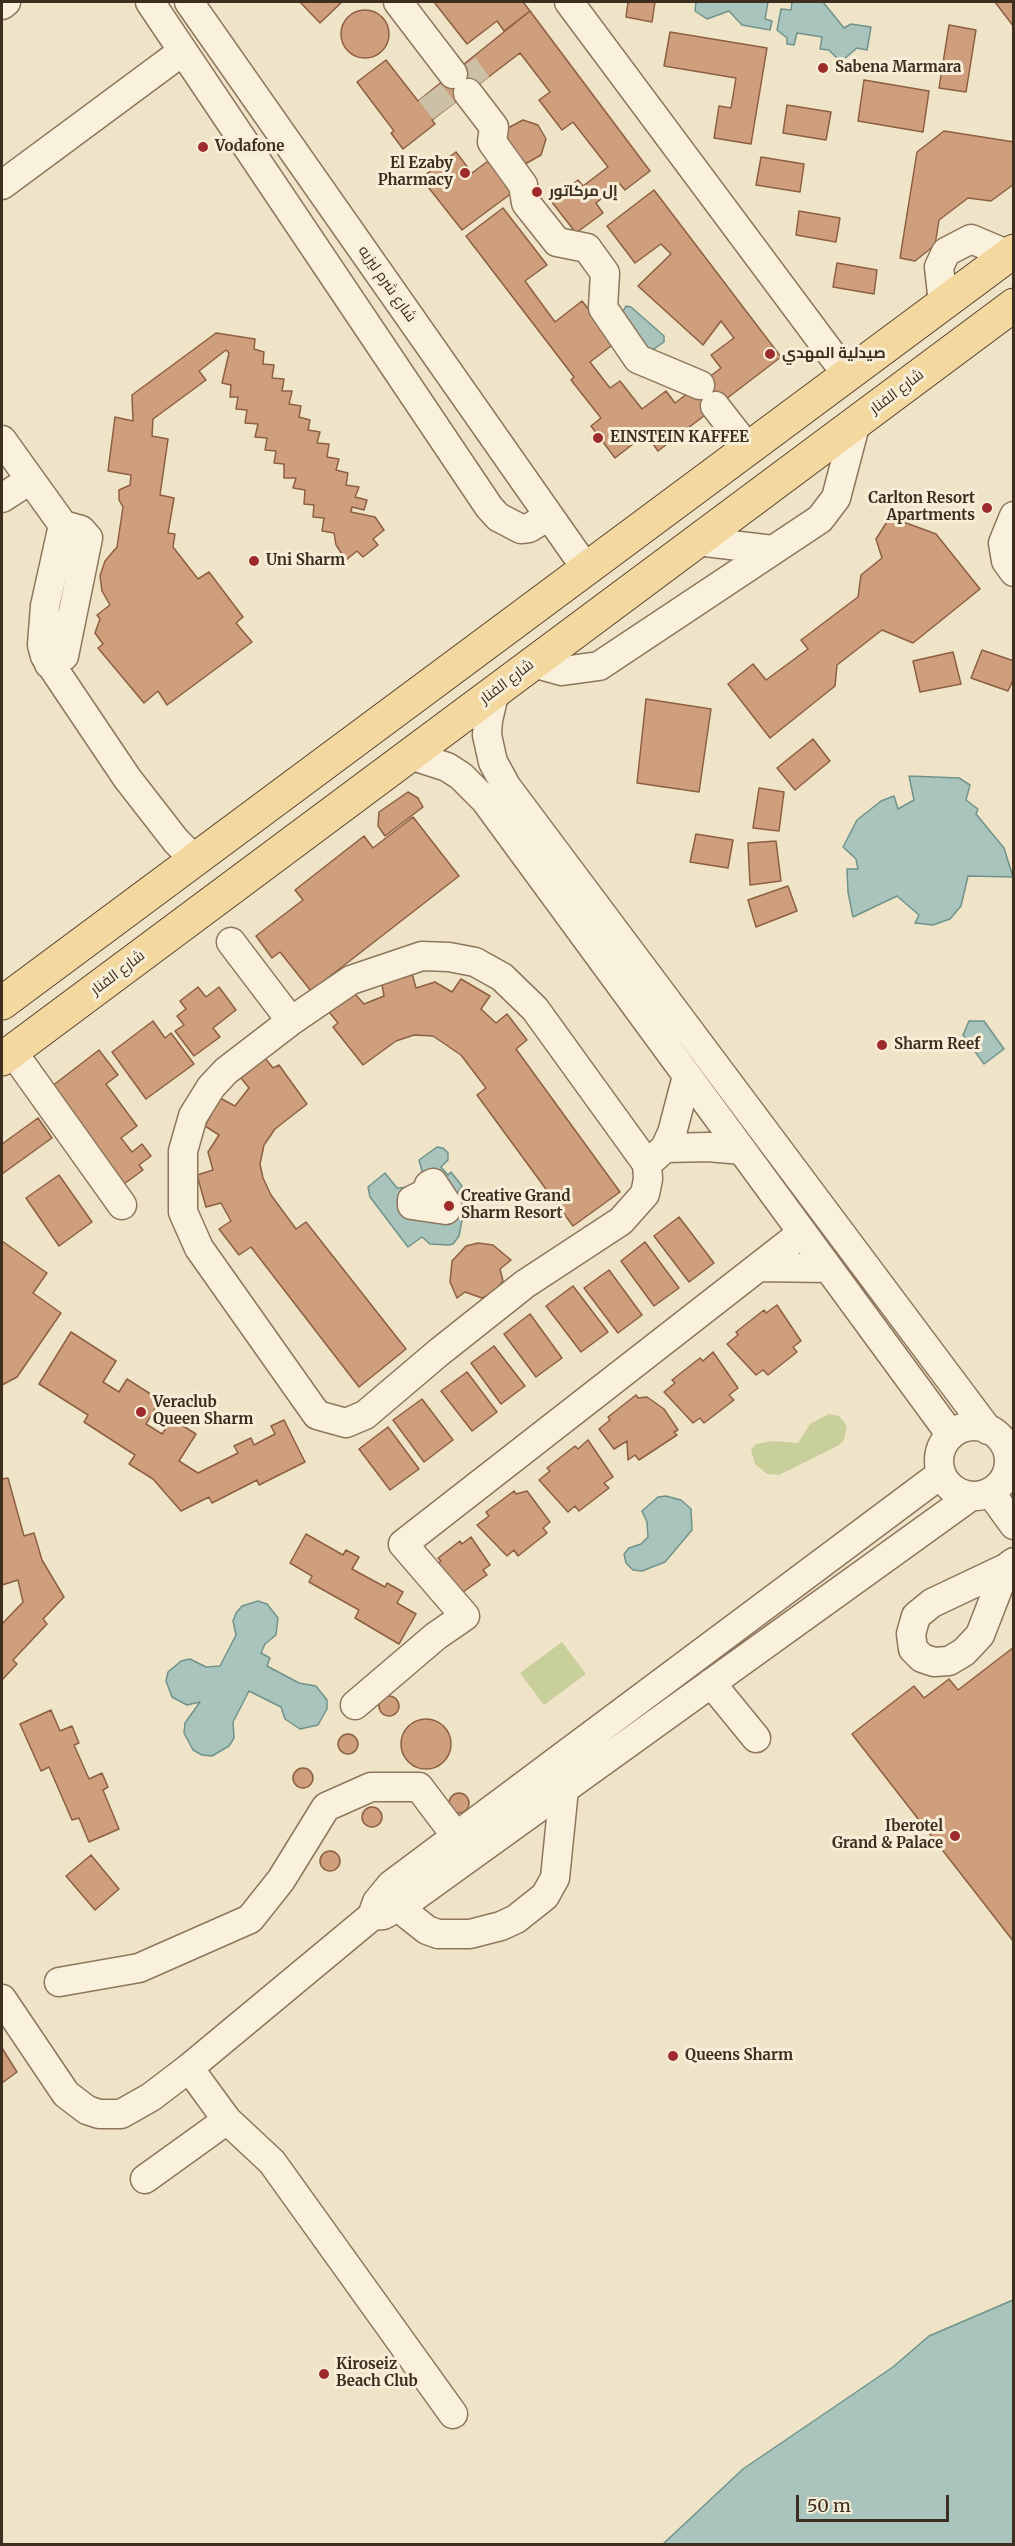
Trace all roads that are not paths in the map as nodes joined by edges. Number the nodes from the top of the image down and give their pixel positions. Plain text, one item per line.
1 (6, 2) edge
2 (189, 2) edge
3 (398, 2) edge
4 (569, 2) edge
5 (2, 5) edge
6 (160, 5) edge
7 (183, 51) junction
8 (2, 185) edge
9 (355, 239) junction
10 (1011, 253) edge
11 (323, 260) junction
12 (1014, 305) edge
13 (442, 364) junction
14 (847, 375) junction
15 (408, 387) junction
16 (856, 422) junction
17 (2, 440) edge
18 (747, 447) junction
19 (30, 480) junction
20 (2, 498) edge
21 (549, 516) junction
22 (1014, 516) edge
23 (696, 541) junction
24 (773, 550) junction
25 (585, 567) junction
26 (1014, 572) edge
27 (533, 663) junction
28 (495, 691) junction
29 (410, 755) junction
30 (193, 858) junction
31 (231, 942) dead end
32 (2, 1003) edge
33 (291, 1021) junction
34 (7, 1055) edge
35 (687, 1076) junction
36 (742, 1150) junction
37 (656, 1156) junction
38 (122, 1205) dead end
39 (802, 1233) junction
40 (759, 1267) junction
41 (828, 1268) junction
42 (951, 1435) junction
43 (1004, 1439) edge
44 (941, 1474) junction
45 (980, 1495) junction
46 (1014, 1525) edge
47 (711, 1683) junction
48 (355, 1705) dead end
49 (756, 1738) dead end
50 (564, 1789) junction
51 (456, 1836) junction
52 (396, 1895) junction
53 (59, 1982) dead end
54 (2, 1999) edge
55 (189, 2068) junction
56 (227, 2120) junction
57 (145, 2180) dead end
58 (453, 2414) dead end

1 - 5 street
2 - 9 street, شارع شرم ليزيه
3 - 18 street
4 - 14 street
6 - 7 street
7 - 8 street
7 - 11 street
9 - 11 street
9 - 13 street, شارع شرم ليزيه
10 - 14 main road
11 - 15 street
12 - 16 main road, شارع الفنار
13 - 15 street
13 - 21 street, شارع شرم ليزيه
14 - 18 main road
15 - 21 street
16 - 23 main road, شارع الفنار
16 - 24 street
17 - 19 street
18 - 25 main road
19 - 20 street
19 - 30 street
21 - 25 street, شارع شرم ليزيه
22 - 26 street
23 - 24 street
23 - 27 main road, شارع الفنار
24 - 27 street
25 - 30 main road
27 - 28 main road, شارع الفنار
28 - 29 main road, شارع الفنار
28 - 43 street
29 - 34 main road, شارع الفنار
29 - 35 street
30 - 32 main road
31 - 33 street
33 - 37 street
33 - 37 street
34 - 38 street
35 - 36 street
35 - 37 street
36 - 37 street
36 - 39 street
39 - 40 street
39 - 41 street
40 - 41 street
40 - 48 street
41 - 42 street
42 - 43 street
42 - 44 street
43 - 45 street
44 - 45 street
44 - 51 street
45 - 46 street
45 - 47 street
47 - 49 street
47 - 50 street
50 - 52 street
50 - 52 street
51 - 52 street
51 - 53 street
52 - 55 street
54 - 55 street
55 - 56 street
56 - 57 street
56 - 58 street

